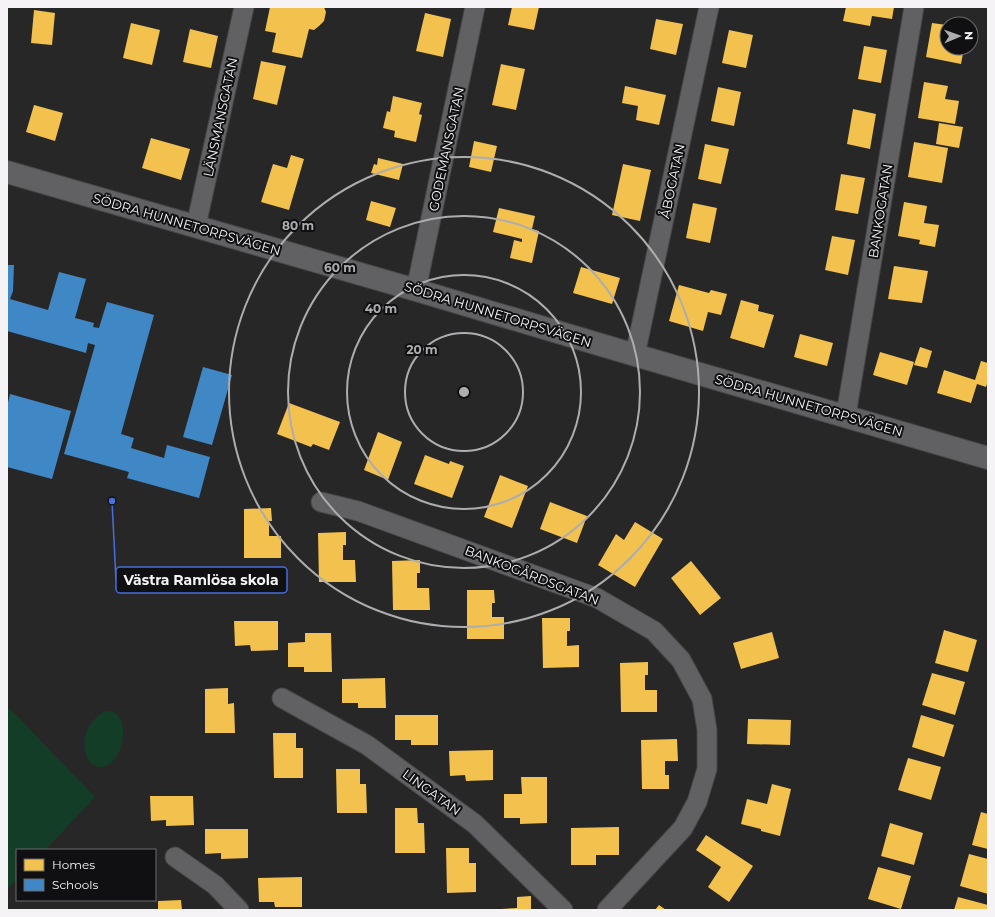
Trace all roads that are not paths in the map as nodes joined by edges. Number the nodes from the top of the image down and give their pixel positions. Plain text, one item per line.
1 (244, 7) edge
2 (475, 7) edge
3 (709, 7) edge
4 (914, 7) edge
5 (7, 172) edge
6 (196, 226) junction
7 (416, 290) junction
8 (635, 356) junction
9 (846, 416) junction
10 (988, 458) edge
11 (320, 502) dead end
12 (282, 698) dead end
13 (175, 857) dead end
14 (240, 910) edge
15 (563, 910) edge
16 (607, 910) edge

1 - 6 street, LÄNSMANSGATAN
2 - 7 street, GODEMANSGATAN
3 - 8 street, ÅBOGATAN
4 - 9 street, BANKOGATAN
5 - 6 street, SÖDRA HUNNETORPSVÄGEN
6 - 7 street, SÖDRA HUNNETORPSVÄGEN
7 - 8 street, SÖDRA HUNNETORPSVÄGEN
8 - 9 street, SÖDRA HUNNETORPSVÄGEN
9 - 10 street, SÖDRA HUNNETORPSVÄGEN
11 - 16 street, BANKOGÅRDSGATAN
12 - 15 street, LINGATAN
13 - 14 street

